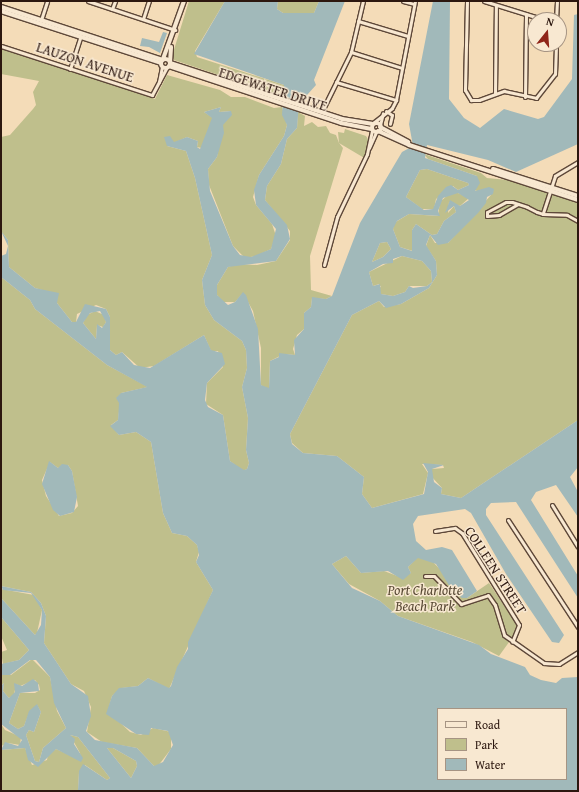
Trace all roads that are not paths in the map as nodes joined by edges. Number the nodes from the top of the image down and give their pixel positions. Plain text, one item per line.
1 (47, 1) edge
2 (88, 1) edge
3 (115, 1) edge
4 (149, 1) edge
5 (184, 1) edge
6 (363, 1) edge
7 (403, 1) edge
8 (467, 1) edge
9 (484, 1) edge
10 (557, 1) edge
11 (415, 3) edge
12 (496, 5) junction
13 (1, 7) edge
14 (112, 9) junction
15 (1, 11) edge
16 (556, 12) edge
17 (526, 14) joint
18 (143, 19) junction
19 (41, 20) junction
20 (358, 21) junction
21 (175, 30) junction
22 (408, 36) junction
23 (173, 37) junction
24 (80, 38) junction
25 (1, 46) edge
26 (350, 52) junction
27 (556, 52) edge
28 (162, 62) junction
29 (169, 64) junction
30 (402, 68) junction
31 (70, 69) junction
32 (336, 82) junction
33 (157, 87) junction
34 (233, 87) junction
35 (259, 92) junction
36 (495, 94) junction
37 (525, 97) junction
38 (396, 100) junction
39 (282, 101) junction
40 (300, 107) junction
41 (323, 109) dead end
42 (385, 112) junction
43 (373, 123) junction
44 (390, 124) dead end
45 (376, 129) junction
46 (578, 162) edge
47 (549, 193) junction
48 (578, 196) edge
49 (578, 200) edge
50 (504, 202) junction
51 (518, 204) junction
52 (509, 207) junction
53 (543, 214) junction
54 (578, 221) edge
55 (324, 265) dead end
56 (552, 505) dead end
57 (508, 520) dead end
58 (435, 531) dead end
59 (578, 547) edge
60 (425, 576) dead end
61 (578, 627) edge
62 (512, 642) junction
63 (578, 652) edge

1 - 19 street
2 - 14 street
3 - 14 street
4 - 18 street
5 - 21 street
6 - 20 street
7 - 11 street
8 - 36 street
9 - 12 street
10 - 16 street
11 - 22 street
12 - 17 street
12 - 36 street
13 - 19 street
14 - 18 street
15 - 24 street
17 - 37 street
18 - 21 street
19 - 28 street
20 - 22 street
20 - 26 street
21 - 23 street
22 - 30 street
23 - 28 street
23 - 29 street
24 - 28 street
24 - 31 street
25 - 31 street, LAUZON AVENUE
26 - 30 street
26 - 32 street
27 - 37 street
28 - 29 street
28 - 29 street
28 - 33 street
29 - 33 street
29 - 34 street, EDGEWATER DRIVE
29 - 35 street, EDGEWATER DRIVE
30 - 38 street
31 - 33 street, LAUZON AVENUE
32 - 38 street
32 - 41 street
34 - 35 street
34 - 39 street, EDGEWATER DRIVE
35 - 39 street, EDGEWATER DRIVE
36 - 37 street
38 - 42 street
39 - 40 street, EDGEWATER DRIVE
40 - 43 street, EDGEWATER DRIVE
40 - 45 street, EDGEWATER DRIVE
42 - 43 street
42 - 44 street
42 - 45 street
43 - 45 street
43 - 45 street, EDGEWATER DRIVE
45 - 47 street, EDGEWATER DRIVE
45 - 55 street
46 - 47 street
47 - 48 street, EDGEWATER DRIVE
47 - 49 street, EDGEWATER DRIVE
47 - 53 street
50 - 51 street
50 - 52 street
50 - 52 street
51 - 52 street
51 - 53 street
53 - 54 street
56 - 59 street
57 - 61 street
58 - 62 street, COLLEEN STREET
60 - 62 street
62 - 63 street

